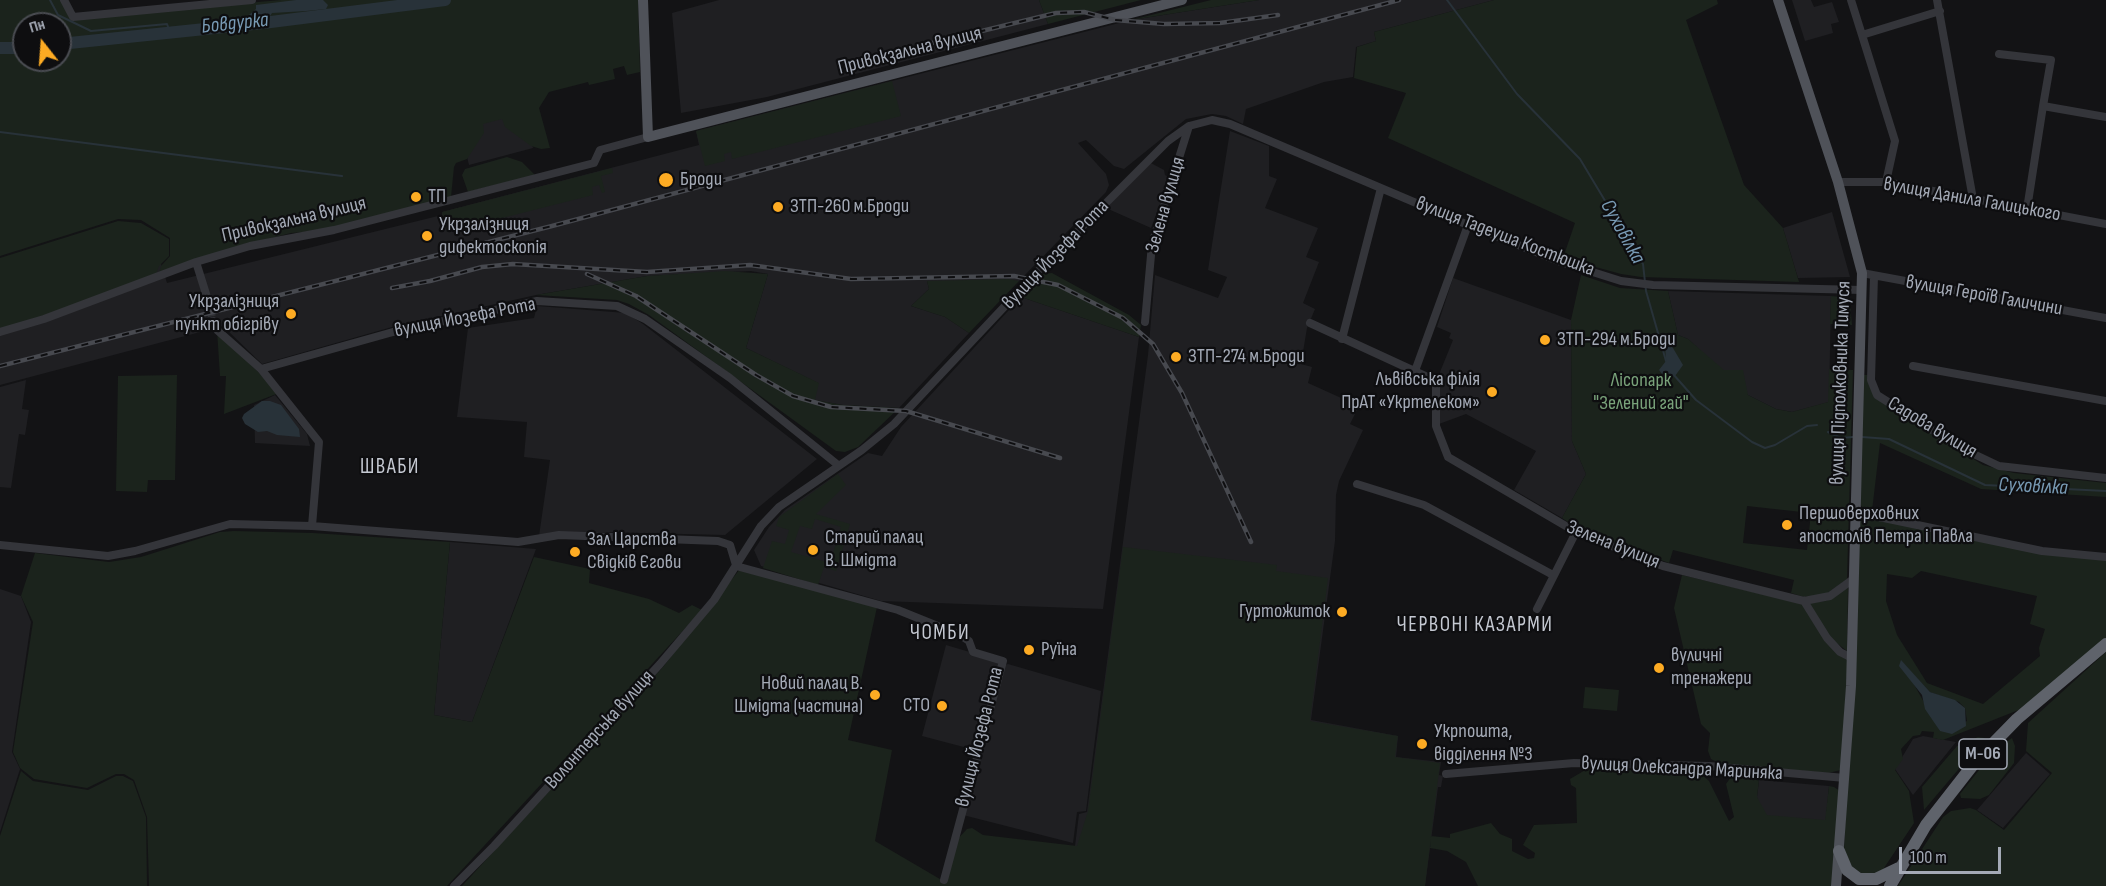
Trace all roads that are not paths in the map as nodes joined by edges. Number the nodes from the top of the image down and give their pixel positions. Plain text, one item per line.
1 (64, 0) edge
2 (252, 0) edge
3 (643, 0) edge
4 (1182, 0) edge
5 (1778, 0) edge
6 (1851, 0) edge
7 (1937, 0) edge
8 (1940, 11) junction
9 (1862, 35) junction
10 (1999, 54) dead end
11 (2043, 106) junction
12 (2106, 117) edge
13 (1189, 126) junction
14 (648, 137) junction
15 (1168, 141) joint
16 (1838, 182) junction
17 (1886, 182) junction
18 (1381, 188) junction
19 (1973, 199) junction
20 (2026, 209) junction
21 (2106, 224) edge
22 (1468, 225) junction
23 (196, 262) junction
24 (1862, 273) junction
25 (1874, 276) junction
26 (1862, 290) junction
27 (207, 297) tunnel mouth
28 (2106, 318) edge
29 (213, 321) tunnel mouth
30 (1145, 321) dead end
31 (1310, 323) dead end
32 (0, 332) edge
33 (1342, 339) junction
34 (1913, 366) dead end
35 (261, 369) junction
36 (1414, 372) junction
37 (2106, 401) edge
38 (838, 465) junction
39 (2106, 478) edge
40 (1358, 484) dead end
41 (1855, 512) junction
42 (312, 526) junction
43 (1576, 532) junction
44 (0, 545) edge
45 (2106, 557) edge
46 (736, 566) junction
47 (1554, 575) junction
48 (1852, 580) junction
49 (1804, 601) junction
50 (1537, 609) dead end
51 (2106, 644) edge
52 (1852, 658) junction
53 (1446, 774) dead end
54 (1845, 778) junction
55 (1839, 851) junction
56 (1899, 868) junction
57 (944, 880) dead end
58 (454, 886) edge
59 (1836, 886) edge
60 (1890, 886) edge

1 - 2 street
3 - 14 main road
4 - 14 main road, Привокзальна вулиця
5 - 16 main road, вулиця Підполковника Тимуся
6 - 9 street
7 - 8 street
8 - 9 street
8 - 19 street
9 - 17 street
10 - 11 street
11 - 12 street
11 - 20 street
13 - 15 street, вулиця Тадеуша Костюшка
13 - 18 street, вулиця Тадеуша Костюшка
13 - 30 street, Зелена вулиця
14 - 23 street, Привокзальна вулиця
15 - 38 street, вулиця Йозефа Рота
16 - 17 street, вулиця Данила Галицького
16 - 24 main road, вулиця Підполковника Тимуся
17 - 19 street, вулиця Данила Галицького
18 - 22 street, вулиця Тадеуша Костюшка
18 - 33 street
19 - 20 street, вулиця Данила Галицького
20 - 21 street, вулиця Данила Галицького
22 - 26 street, вулиця Тадеуша Костюшка
22 - 36 street
23 - 27 street
23 - 32 street, Привокзальна вулиця
24 - 25 street, вулиця Героїв Галичини
24 - 26 main road, вулиця Підполковника Тимуся
25 - 28 street, вулиця Героїв Галичини
25 - 39 street, Садова вулиця
26 - 41 main road, вулиця Підполковника Тимуся
29 - 35 street
31 - 33 street, Зелена вулиця
33 - 36 street, Зелена вулиця
34 - 37 street
35 - 38 street, вулиця Йозефа Рота
35 - 42 street
36 - 43 street, Зелена вулиця
38 - 46 street, вулиця Йозефа Рота
40 - 47 street
41 - 45 street
41 - 48 main road, вулиця Підполковника Тимуся
42 - 44 street
42 - 46 street
43 - 47 street
43 - 49 street, Зелена вулиця
46 - 57 street, вулиця Йозефа Рота
46 - 58 street, Волонтерська вулиця
47 - 50 street
48 - 49 street, Зелена вулиця
48 - 52 main road, вулиця Підполковника Тимуся
49 - 52 street
51 - 56 highway, М-06
52 - 54 main road, вулиця Підполковника Тимуся
53 - 54 street, вулиця Олександра Мариняка
54 - 55 main road, вулиця Підполковника Тимуся
55 - 56 highway
55 - 59 main road, вулиця Підполковника Тимуся
56 - 60 highway, М-06

